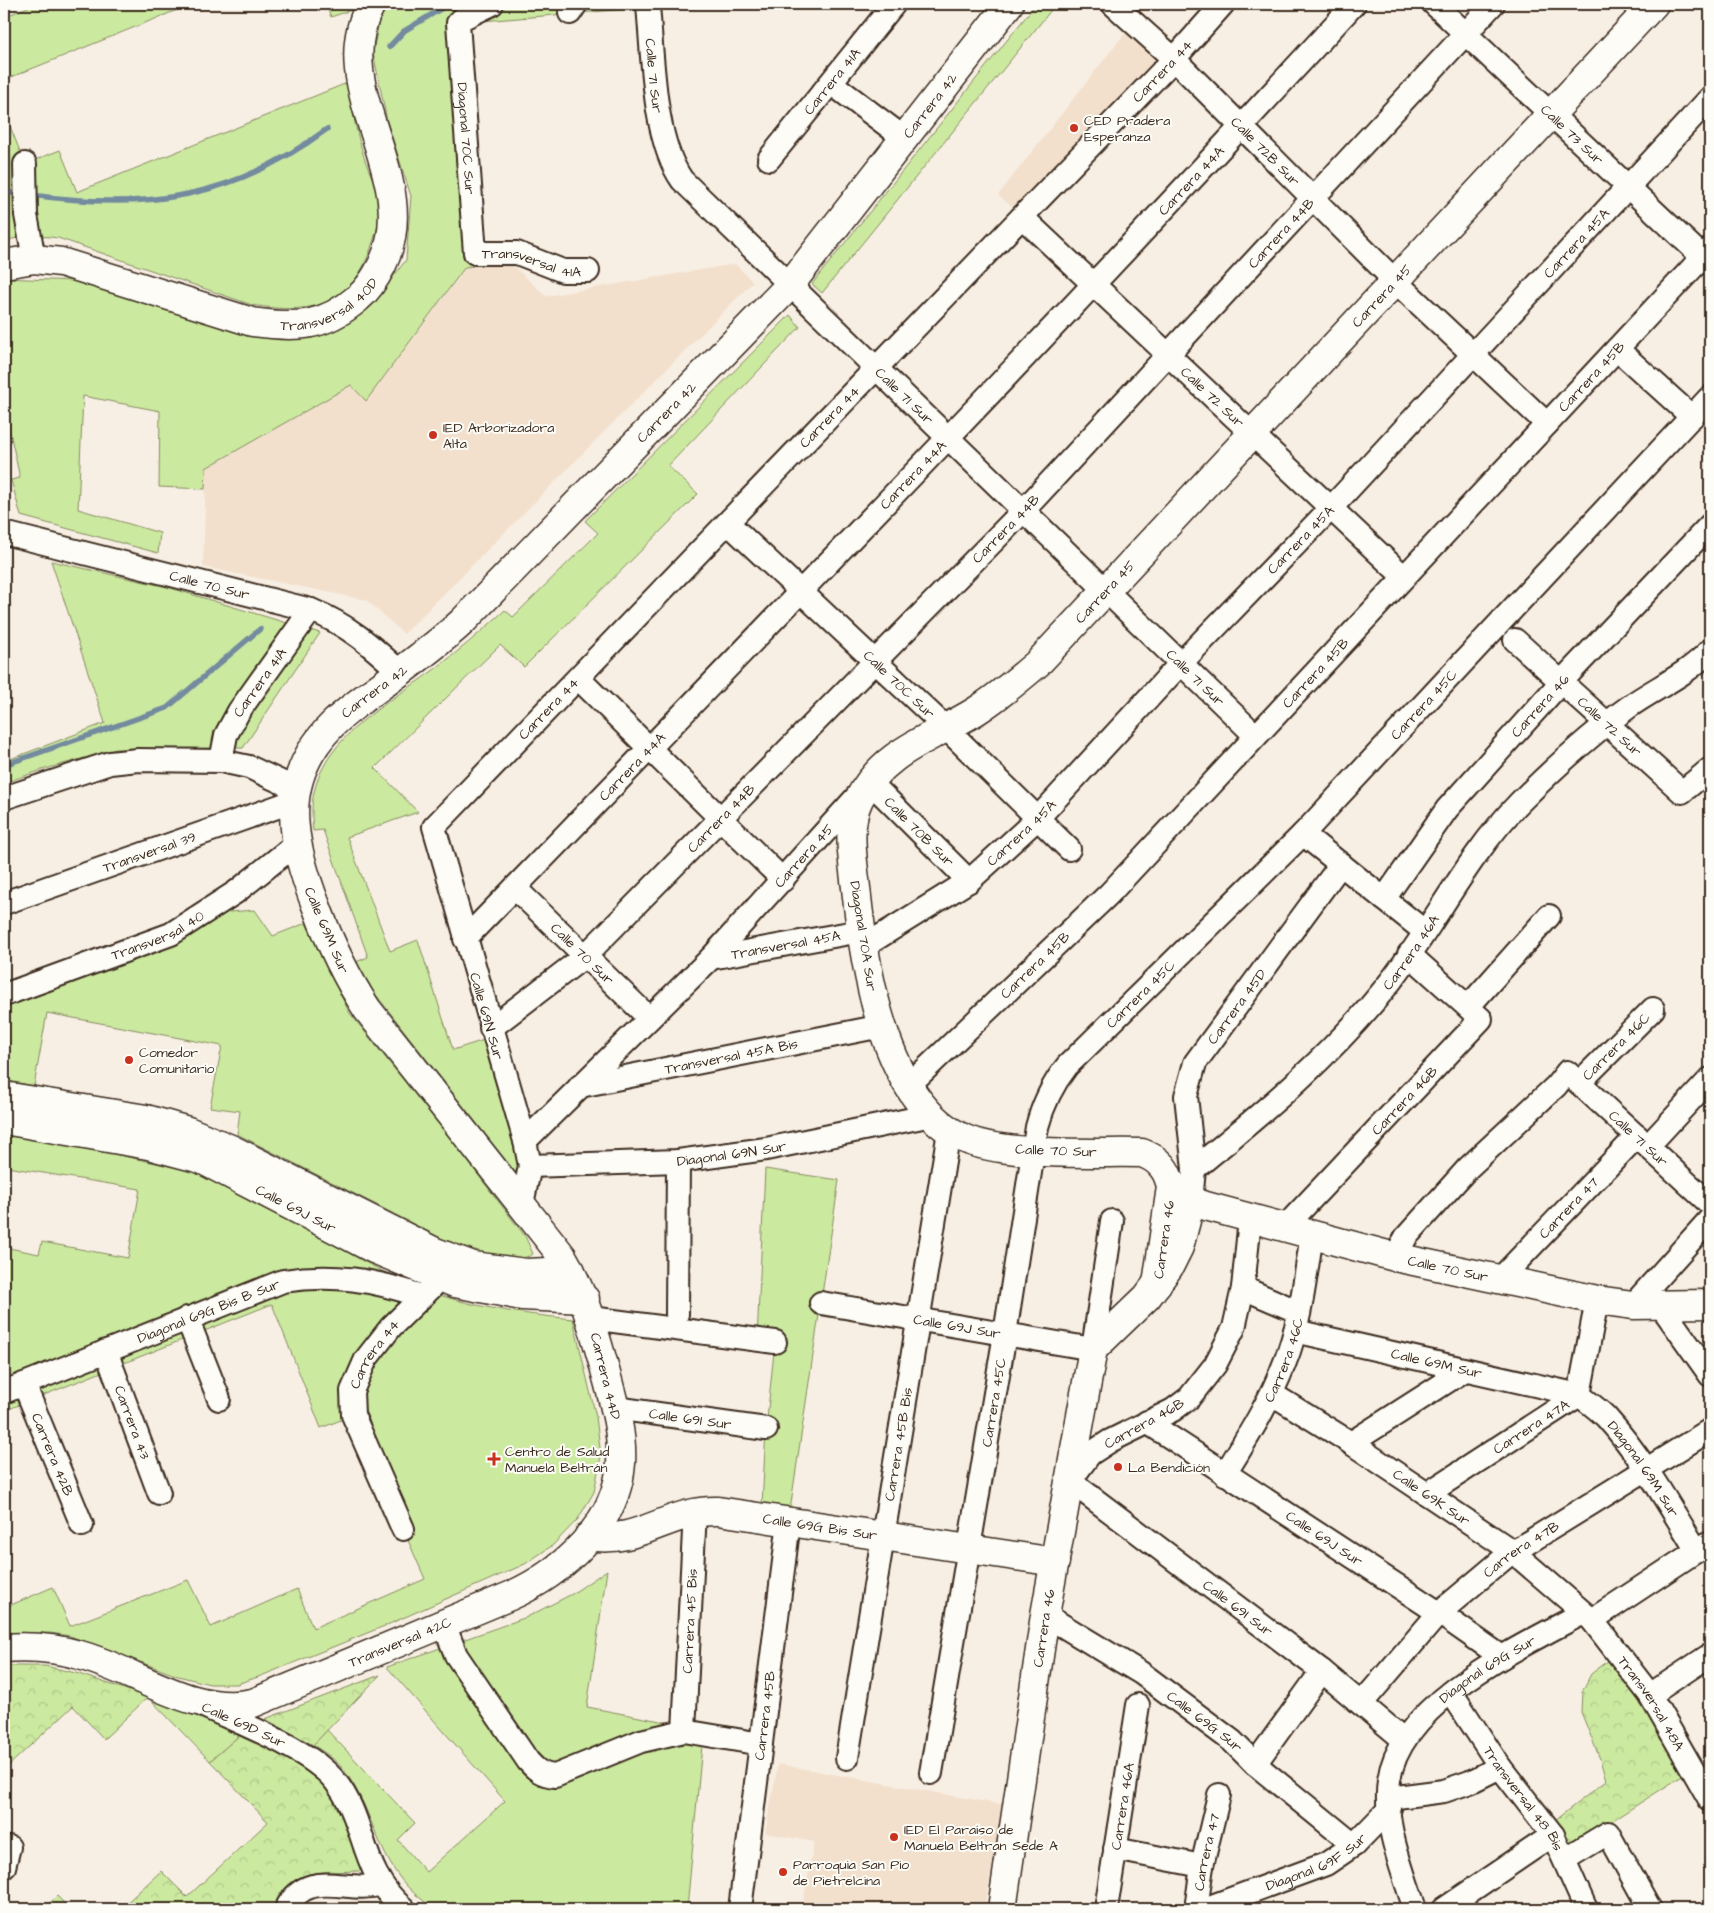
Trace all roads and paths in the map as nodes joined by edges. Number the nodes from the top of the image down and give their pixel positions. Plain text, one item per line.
1 (371, 4) edge
2 (492, 4) edge
3 (894, 4) edge
4 (1009, 4) edge
5 (1113, 4) edge
6 (1223, 4) edge
7 (1354, 4) edge
8 (1434, 4) edge
9 (1493, 4) edge
10 (1654, 4) edge
11 (648, 6) dead end
12 (1464, 32) junction
13 (1174, 59) junction
14 (831, 83) junction
15 (1710, 98) edge
16 (1551, 114) junction
17 (1242, 127) junction
18 (904, 138) junction
19 (770, 159) dead end
20 (26, 173) dead end
21 (1628, 187) junction
22 (1312, 198) junction
23 (1022, 217) junction
24 (475, 253) joint
25 (1708, 257) edge
26 (34, 259) junction
27 (4, 264) edge
28 (588, 271) dead end
29 (1395, 281) junction
30 (1093, 284) junction
31 (789, 286) junction
32 (1617, 349) junction
33 (1474, 353) junction
34 (1169, 355) junction
35 (875, 369) junction
36 (1710, 397) edge
37 (1692, 417) junction
38 (1547, 424) junction
39 (1252, 434) junction
40 (948, 439) junction
41 (1331, 508) junction
42 (1023, 511) junction
43 (728, 523) junction
44 (1710, 525) edge
45 (4, 533) edge
46 (1404, 577) junction
47 (801, 591) junction
48 (1106, 591) junction
49 (311, 610) junction
50 (1514, 640) dead end
51 (1710, 650) edge
52 (875, 661) junction
53 (1180, 663) junction
54 (400, 672) junction
55 (578, 678) junction
56 (1562, 681) junction
57 (1606, 723) junction
58 (946, 728) junction
59 (1256, 736) junction
60 (649, 748) junction
61 (221, 761) junction
62 (1710, 769) edge
63 (870, 782) junction
64 (295, 795) junction
65 (4, 798) edge
66 (1038, 818) junction
67 (720, 819) junction
68 (434, 827) joint
69 (1303, 834) junction
70 (296, 844) junction
71 (1069, 849) dead end
72 (1341, 864) junction
73 (783, 880) junction
74 (969, 881) junction
75 (515, 888) junction
76 (1384, 899) junction
77 (4, 903) edge
78 (1549, 916) dead end
79 (1424, 931) junction
80 (465, 939) junction
81 (862, 939) junction
82 (1409, 954) junction
83 (585, 956) junction
84 (711, 958) junction
85 (4, 995) edge
86 (1653, 1008) dead end
87 (1475, 1013) junction
88 (649, 1018) junction
89 (882, 1026) junction
90 (491, 1028) junction
91 (1573, 1077) junction
92 (1710, 1079) edge
93 (909, 1085) junction
94 (580, 1086) junction
95 (4, 1096) edge
96 (4, 1120) edge
97 (940, 1123) junction
98 (525, 1141) junction
99 (1643, 1141) junction
100 (1034, 1150) junction
101 (678, 1160) junction
102 (530, 1166) junction
103 (1162, 1166) joint
104 (1194, 1169) junction
105 (1191, 1202) junction
106 (522, 1204) junction
107 (1710, 1204) edge
108 (1250, 1219) junction
109 (1710, 1219) edge
110 (1112, 1221) dead end
111 (1285, 1227) junction
112 (1312, 1235) junction
113 (1395, 1257) junction
114 (571, 1272) junction
115 (442, 1278) junction
116 (1500, 1279) junction
117 (1157, 1284) junction
118 (1244, 1288) junction
119 (421, 1296) junction
120 (1597, 1300) junction
121 (821, 1303) dead end
122 (1710, 1304) edge
123 (1633, 1305) junction
124 (1661, 1306) junction
125 (588, 1309) junction
126 (677, 1314) dead end
127 (187, 1318) junction
128 (919, 1319) junction
129 (1297, 1321) junction
130 (1005, 1334) junction
131 (775, 1342) dead end
132 (1093, 1348) junction
133 (106, 1351) junction
134 (1465, 1370) junction
135 (1710, 1375) edge
136 (24, 1384) junction
137 (4, 1392) edge
138 (1272, 1394) junction
139 (1579, 1395) junction
140 (219, 1399) dead end
141 (615, 1408) junction
142 (1147, 1422) junction
143 (766, 1429) dead end
144 (1710, 1430) edge
145 (1350, 1443) junction
146 (1646, 1469) junction
147 (1225, 1474) junction
148 (1070, 1481) junction
149 (159, 1493) dead end
150 (1427, 1494) junction
151 (695, 1511) junction
152 (788, 1522) junction
153 (82, 1525) dead end
154 (403, 1529) dead end
155 (589, 1536) junction
156 (883, 1536) junction
157 (1703, 1546) edge
158 (969, 1549) junction
159 (1512, 1552) junction
160 (1055, 1562) junction
161 (1439, 1613) junction
162 (1045, 1615) junction
163 (1588, 1616) junction
164 (444, 1624) junction
165 (4, 1648) edge
166 (1710, 1655) edge
167 (1502, 1657) junction
168 (1322, 1672) junction
169 (1451, 1692) junction
170 (1650, 1695) junction
171 (192, 1700) junction
172 (1361, 1704) junction
173 (1138, 1705) dead end
174 (684, 1730) junction
175 (1403, 1739) junction
176 (761, 1744) junction
177 (847, 1758) dead end
178 (1255, 1764) junction
179 (1500, 1767) junction
180 (931, 1772) dead end
181 (1703, 1773) edge
182 (1219, 1795) dead end
183 (1710, 1800) edge
184 (1389, 1803) junction
185 (1553, 1835) junction
186 (1354, 1845) junction
187 (1115, 1849) junction
188 (1565, 1859) junction
189 (1202, 1866) junction
190 (382, 1884) junction
191 (286, 1909) edge
192 (404, 1909) edge
193 (740, 1909) edge
194 (1002, 1909) edge
195 (1106, 1909) edge
196 (1196, 1909) edge
197 (1204, 1909) edge
198 (1415, 1909) edge
199 (1444, 1909) edge
200 (1586, 1909) edge
201 (1650, 1909) edge

1 - 26 street, Transversal 40D
2 - 24 street, Diagonal 70C Sur
3 - 14 street, Carrera 41A
4 - 18 street, Carrera 42
5 - 13 street, Calle 72B Sur
6 - 13 street, Carrera 44
7 - 17 street, Carrera 44A
8 - 12 street, Calle 73 Sur
9 - 12 street, Carrera 44B
10 - 16 street, Carrera 45
11 - 31 street, Calle 71 Sur
12 - 16 street, Calle 73 Sur
12 - 22 street, Carrera 44B
13 - 17 street, Calle 72B Sur
13 - 23 street, Carrera 44
14 - 18 street
14 - 19 street, Carrera 41A
15 - 21 street, Carrera 45A
16 - 21 street, Calle 73 Sur
16 - 29 street, Carrera 45
17 - 22 street, Calle 72B Sur
17 - 30 street, Carrera 44A
18 - 31 street, Carrera 42
20 - 26 street
21 - 25 street, Calle 73 Sur
21 - 33 street, Carrera 45A
22 - 29 street, Calle 72B Sur
22 - 34 street, Carrera 44B
23 - 30 street, Calle 72 Sur
23 - 35 street, Carrera 44
24 - 28 street, Transversal 41A
25 - 32 street, Carrera 45B
26 - 27 street, Transversal 40D
29 - 33 street, Calle 72B Sur
29 - 39 street, Carrera 45
30 - 34 street, Calle 72 Sur
30 - 40 street, Carrera 44A
31 - 35 street, Calle 71 Sur
31 - 54 street, Carrera 42
32 - 37 street
32 - 38 street, Carrera 45B
33 - 38 street, Calle 72B Sur
33 - 41 street, Carrera 45A
34 - 39 street, Calle 72 Sur
34 - 42 street, Carrera 44B
35 - 40 street, Calle 71 Sur
35 - 43 street, Carrera 44
36 - 37 street, Carrera 45C
37 - 69 street, Carrera 45C
38 - 46 street, Carrera 45B
39 - 41 street, Calle 72 Sur
39 - 48 street, Carrera 45
40 - 42 street, Calle 71 Sur
40 - 47 street, Carrera 44A
41 - 46 street, Calle 72 Sur
41 - 53 street, Carrera 45A
42 - 48 street, Calle 71 Sur
42 - 52 street, Carrera 44B
43 - 47 street, Calle 70C Sur
43 - 55 street, Carrera 44
44 - 56 street, Carrera 46
45 - 49 street, Calle 70 Sur
46 - 59 street, Carrera 45B
47 - 52 street, Calle 70C Sur
47 - 60 street, Carrera 44A
48 - 53 street, Calle 71 Sur
48 - 58 street, Carrera 45
49 - 54 street, Calle 70 Sur
49 - 61 street, Carrera 41A
50 - 56 street, Calle 72 Sur
51 - 57 street, Carrera 46A
52 - 58 street, Calle 70C Sur
52 - 67 street, Carrera 44B
53 - 59 street, Calle 71 Sur
53 - 66 street, Carrera 45A
54 - 64 street, Carrera 42
55 - 60 street
55 - 68 street, Carrera 44
56 - 57 street, Calle 72 Sur
56 - 76 street, Carrera 46
57 - 62 street, Calle 72 Sur
57 - 79 street, Carrera 46A
58 - 63 street, Carrera 45
58 - 66 street, Calle 70C Sur
59 - 93 street, Carrera 45B
60 - 67 street
60 - 75 street, Carrera 44A
61 - 64 street
61 - 65 street
63 - 73 street, Carrera 45
63 - 74 street, Calle 70B Sur
63 - 81 street, Diagonal 70A Sur
64 - 70 street, Calle 69M Sur
64 - 77 street, Transversal 39
66 - 71 street, Calle 70C Sur
66 - 74 street, Carrera 45A
67 - 73 street
67 - 83 street, Carrera 44B
68 - 80 street, Calle 69N Sur
69 - 72 street
69 - 100 street, Carrera 45C
70 - 85 street, Transversal 40
70 - 106 street, Calle 69M Sur
72 - 76 street
72 - 104 street, Carrera 45D
73 - 84 street, Carrera 45
74 - 81 street, Carrera 45A
75 - 80 street, Carrera 44A
75 - 83 street, Calle 70 Sur
76 - 79 street
78 - 87 street, Carrera 46B
79 - 82 street, Carrera 46A
80 - 90 street, Calle 69N Sur
81 - 84 street, Transversal 45A
81 - 89 street, Diagonal 70A Sur
82 - 87 street
82 - 104 street, Carrera 46A
83 - 88 street, Calle 70 Sur
83 - 90 street, Carrera 44B
84 - 88 street, Carrera 45
86 - 91 street, Carrera 46C
87 - 111 street, Carrera 46B
88 - 94 street, Carrera 45
89 - 93 street, Diagonal 70A Sur
89 - 94 street, Transversal 45A Bis
90 - 98 street, Calle 69N Sur
91 - 99 street, Calle 71 Sur
91 - 113 street, Carrera 46C
92 - 99 street, Carrera 47
93 - 97 street, Diagonal 70A Sur
94 - 98 street, Carrera 45
95 - 114 street, Calle 69J Sur
96 - 115 street, Calle 69J Sur
97 - 100 street, Calle 70 Sur
97 - 101 street, Diagonal 69N Sur
97 - 128 street, Carrera 45B Bis
98 - 102 street, Calle 69N Sur
99 - 107 street, Calle 71 Sur
99 - 116 street, Carrera 47
100 - 103 street, Calle 70 Sur
100 - 130 street, Carrera 45C
101 - 102 street, Diagonal 69N Sur
101 - 126 street
102 - 106 street, Calle 69N Sur
103 - 117 street, Carrera 46
104 - 105 street
105 - 108 street, Calle 70 Sur
105 - 117 street
106 - 114 street
108 - 111 street, Calle 70 Sur
108 - 118 street, Carrera 46B
109 - 123 street
110 - 132 street, Carrera 46
111 - 112 street, Calle 70 Sur
112 - 113 street, Calle 70 Sur
112 - 129 street, Carrera 46C
113 - 116 street, Calle 70 Sur
114 - 125 street, Carrera 44D
115 - 119 street, Carrera 44
115 - 125 street, Calle 69J Sur
116 - 120 street, Calle 70 Sur
117 - 132 street, Carrera 46
118 - 129 street, Calle 69M Sur
118 - 142 street, Carrera 46B
119 - 127 street, Diagonal 69G Bis B Sur
119 - 154 street, Carrera 44
120 - 123 street, Calle 70 Sur
120 - 139 street, Carrera 47A
121 - 128 street, Calle 69J Sur
122 - 124 street, Calle 70 Sur
123 - 124 street, Calle 70 Sur
124 - 135 street
125 - 131 street, Calle 69J Sur
125 - 141 street, Carrera 44D
127 - 133 street, Diagonal 69G Bis B Sur
127 - 140 street
128 - 130 street, Calle 69J Sur
128 - 156 street, Carrera 45B Bis
129 - 134 street, Calle 69M Sur
129 - 138 street, Carrera 46C
130 - 132 street, Calle 69J Sur
130 - 158 street, Carrera 45C
132 - 148 street, Carrera 46
133 - 136 street, Diagonal 69G Bis B Sur
133 - 149 street, Carrera 43
134 - 139 street, Calle 69M Sur
134 - 145 street
136 - 137 street, Diagonal 69G Bis B Sur
136 - 153 street, Carrera 42B
138 - 145 street, Calle 69K Sur
138 - 147 street, Carrera 46C
139 - 146 street, Diagonal 69M Sur
139 - 150 street, Carrera 47A
141 - 143 street, Calle 69I Sur
141 - 155 street, Carrera 44D
142 - 147 street, Calle 69J Sur
142 - 148 street, Carrera 46B
144 - 146 street, Carrera 47B
145 - 150 street, Calle 69K Sur
146 - 157 street, Diagonal 69M Sur
146 - 159 street, Carrera 47B
147 - 161 street, Calle 69J Sur
148 - 160 street, Carrera 46
148 - 168 street, Calle 69I Sur
150 - 159 street, Calle 69K Sur
151 - 152 street, Calle 69G Bis Sur
151 - 155 street, Calle 69G Bis Sur
151 - 174 street, Carrera 45 Bis
152 - 156 street, Calle 69G Bis Sur
152 - 176 street, Carrera 45B
155 - 164 street, Transversal 42C
156 - 158 street, Calle 69G Bis Sur
156 - 177 street, Carrera 45B Bis
157 - 163 street, Diagonal 69G Sur
158 - 160 street, Calle 69G Bis Sur
158 - 180 street, Carrera 45C
159 - 161 street, Carrera 47B
159 - 163 street, Calle 69K Sur
160 - 162 street, Carrera 46
161 - 167 street, Calle 69J Sur
161 - 172 street, Carrera 47B
162 - 178 street, Calle 69G Sur
162 - 194 street, Carrera 46
163 - 167 street, Diagonal 69G Sur
163 - 170 street, Transversal 48A
164 - 171 street, Transversal 42C
164 - 174 street
165 - 171 street, Calle 69D Sur
166 - 170 street
167 - 169 street, Diagonal 69G Sur
168 - 172 street, Calle 69I Sur
168 - 178 street
169 - 175 street, Diagonal 69G Sur
169 - 179 street, Transversal 48 Bis
170 - 181 street, Transversal 48A
171 - 190 street, Calle 69D Sur
172 - 175 street, Calle 69I Sur
173 - 187 street, Carrera 46A
174 - 176 street
175 - 184 street
176 - 193 street, Carrera 45B
178 - 186 street, Calle 69G Sur
179 - 184 street
179 - 185 street, Transversal 48 Bis
181 - 183 street, Transversal 48A
182 - 189 street, Carrera 47
184 - 186 street, Diagonal 69F Sur
184 - 198 street
185 - 188 street, Transversal 48 Bis
185 - 199 street
186 - 197 street, Diagonal 69F Sur
187 - 189 street
187 - 195 street, Carrera 46A
188 - 200 street, Transversal 48 Bis
188 - 201 street
189 - 196 street, Carrera 47
190 - 191 street
190 - 192 street, Calle 69D Sur

